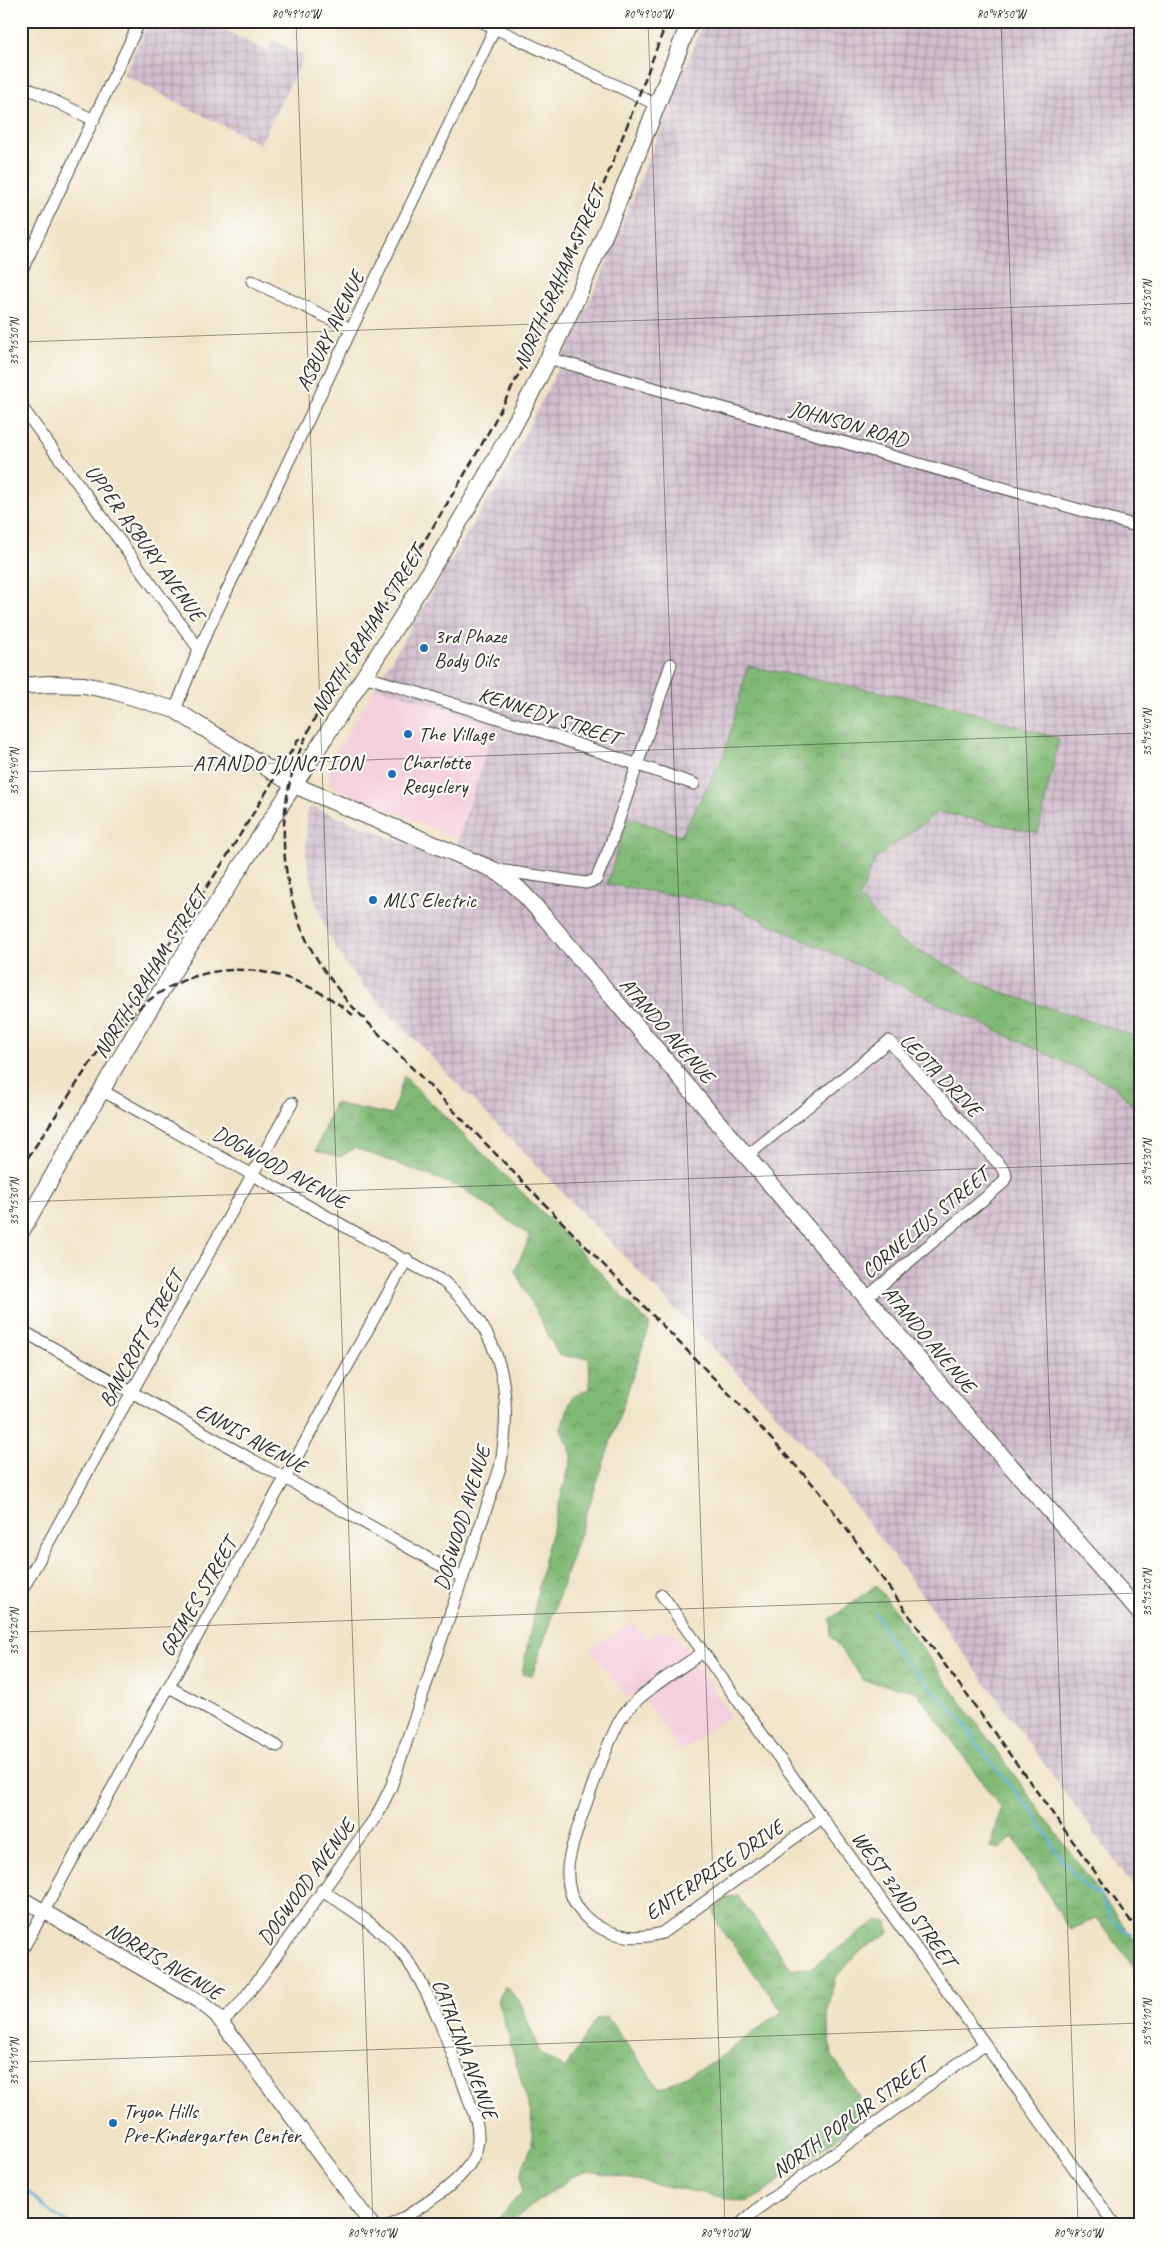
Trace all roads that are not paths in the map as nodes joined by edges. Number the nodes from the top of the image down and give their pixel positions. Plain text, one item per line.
1 (140, 21) edge
2 (480, 21) edge
3 (690, 21) edge
4 (495, 28) junction
5 (21, 85) edge
6 (657, 105) junction
7 (94, 120) junction
8 (21, 272) edge
9 (252, 281) dead end
10 (352, 329) junction
11 (548, 358) junction
12 (21, 406) edge
13 (1140, 527) edge
14 (199, 649) junction
15 (671, 664) dead end
16 (364, 676) junction
17 (21, 686) edge
18 (175, 710) junction
19 (638, 765) junction
20 (694, 784) dead end
21 (294, 785) junction
22 (494, 870) junction
23 (101, 1090) junction
24 (292, 1103) dead end
25 (748, 1156) junction
26 (253, 1174) junction
27 (1006, 1177) joint
28 (21, 1232) edge
29 (407, 1259) junction
30 (867, 1297) junction
31 (21, 1330) edge
32 (132, 1392) junction
33 (286, 1479) junction
34 (463, 1578) junction
35 (21, 1592) edge
36 (662, 1595) dead end
37 (1140, 1613) edge
38 (702, 1653) junction
39 (169, 1687) junction
40 (276, 1746) dead end
41 (822, 1818) junction
42 (322, 1890) junction
43 (21, 1898) edge
44 (44, 1912) junction
45 (21, 1952) edge
46 (222, 2022) junction
47 (985, 2044) junction
48 (372, 2225) edge
49 (392, 2225) edge
50 (739, 2225) edge
51 (1115, 2225) edge

1 - 7 street
2 - 4 street
3 - 6 main road, NORTH GRAHAM STREET
4 - 6 street
4 - 10 street, ASBURY AVENUE
5 - 7 street
6 - 11 main road, NORTH GRAHAM STREET
7 - 8 street
9 - 10 street
10 - 14 street, ASBURY AVENUE
11 - 13 street, JOHNSON ROAD
11 - 16 main road, NORTH GRAHAM STREET
12 - 14 street, UPPER ASBURY AVENUE
14 - 18 street, UPPER ASBURY AVENUE
15 - 19 street
16 - 19 street, KENNEDY STREET
16 - 21 main road, NORTH GRAHAM STREET
17 - 18 main road, ATANDO AVENUE
18 - 21 main road, ATANDO AVENUE
19 - 20 street, KENNEDY STREET
19 - 22 street
21 - 22 main road, ATANDO AVENUE
21 - 23 main road, NORTH GRAHAM STREET
22 - 25 main road, ATANDO AVENUE
23 - 26 street, DOGWOOD AVENUE
23 - 28 main road, NORTH GRAHAM STREET
24 - 26 street, BANCROFT STREET
25 - 27 street, LEOTA DRIVE
25 - 30 main road, ATANDO AVENUE
26 - 29 street, DOGWOOD AVENUE
26 - 32 street, BANCROFT STREET
27 - 30 street, CORNELIUS STREET
29 - 33 street, GRIMES STREET
29 - 34 street, DOGWOOD AVENUE
30 - 37 main road, ATANDO AVENUE
31 - 32 street, ENNIS AVENUE
32 - 33 street, ENNIS AVENUE
32 - 35 street, BANCROFT STREET
33 - 34 street, ENNIS AVENUE
33 - 39 street, GRIMES STREET
34 - 42 street, DOGWOOD AVENUE
36 - 38 street, WEST 32ND STREET
38 - 41 street, WEST 32ND STREET
38 - 41 street, ENTERPRISE DRIVE
39 - 40 street
39 - 44 street, GRIMES STREET
41 - 47 street, WEST 32ND STREET
42 - 46 street, DOGWOOD AVENUE
42 - 49 street, CATALINA AVENUE
43 - 44 street, NORRIS AVENUE
44 - 45 street, GRIMES STREET
44 - 46 street, NORRIS AVENUE
46 - 48 street, NORRIS AVENUE
47 - 50 street, NORTH POPLAR STREET
47 - 51 street, WEST 32ND STREET

